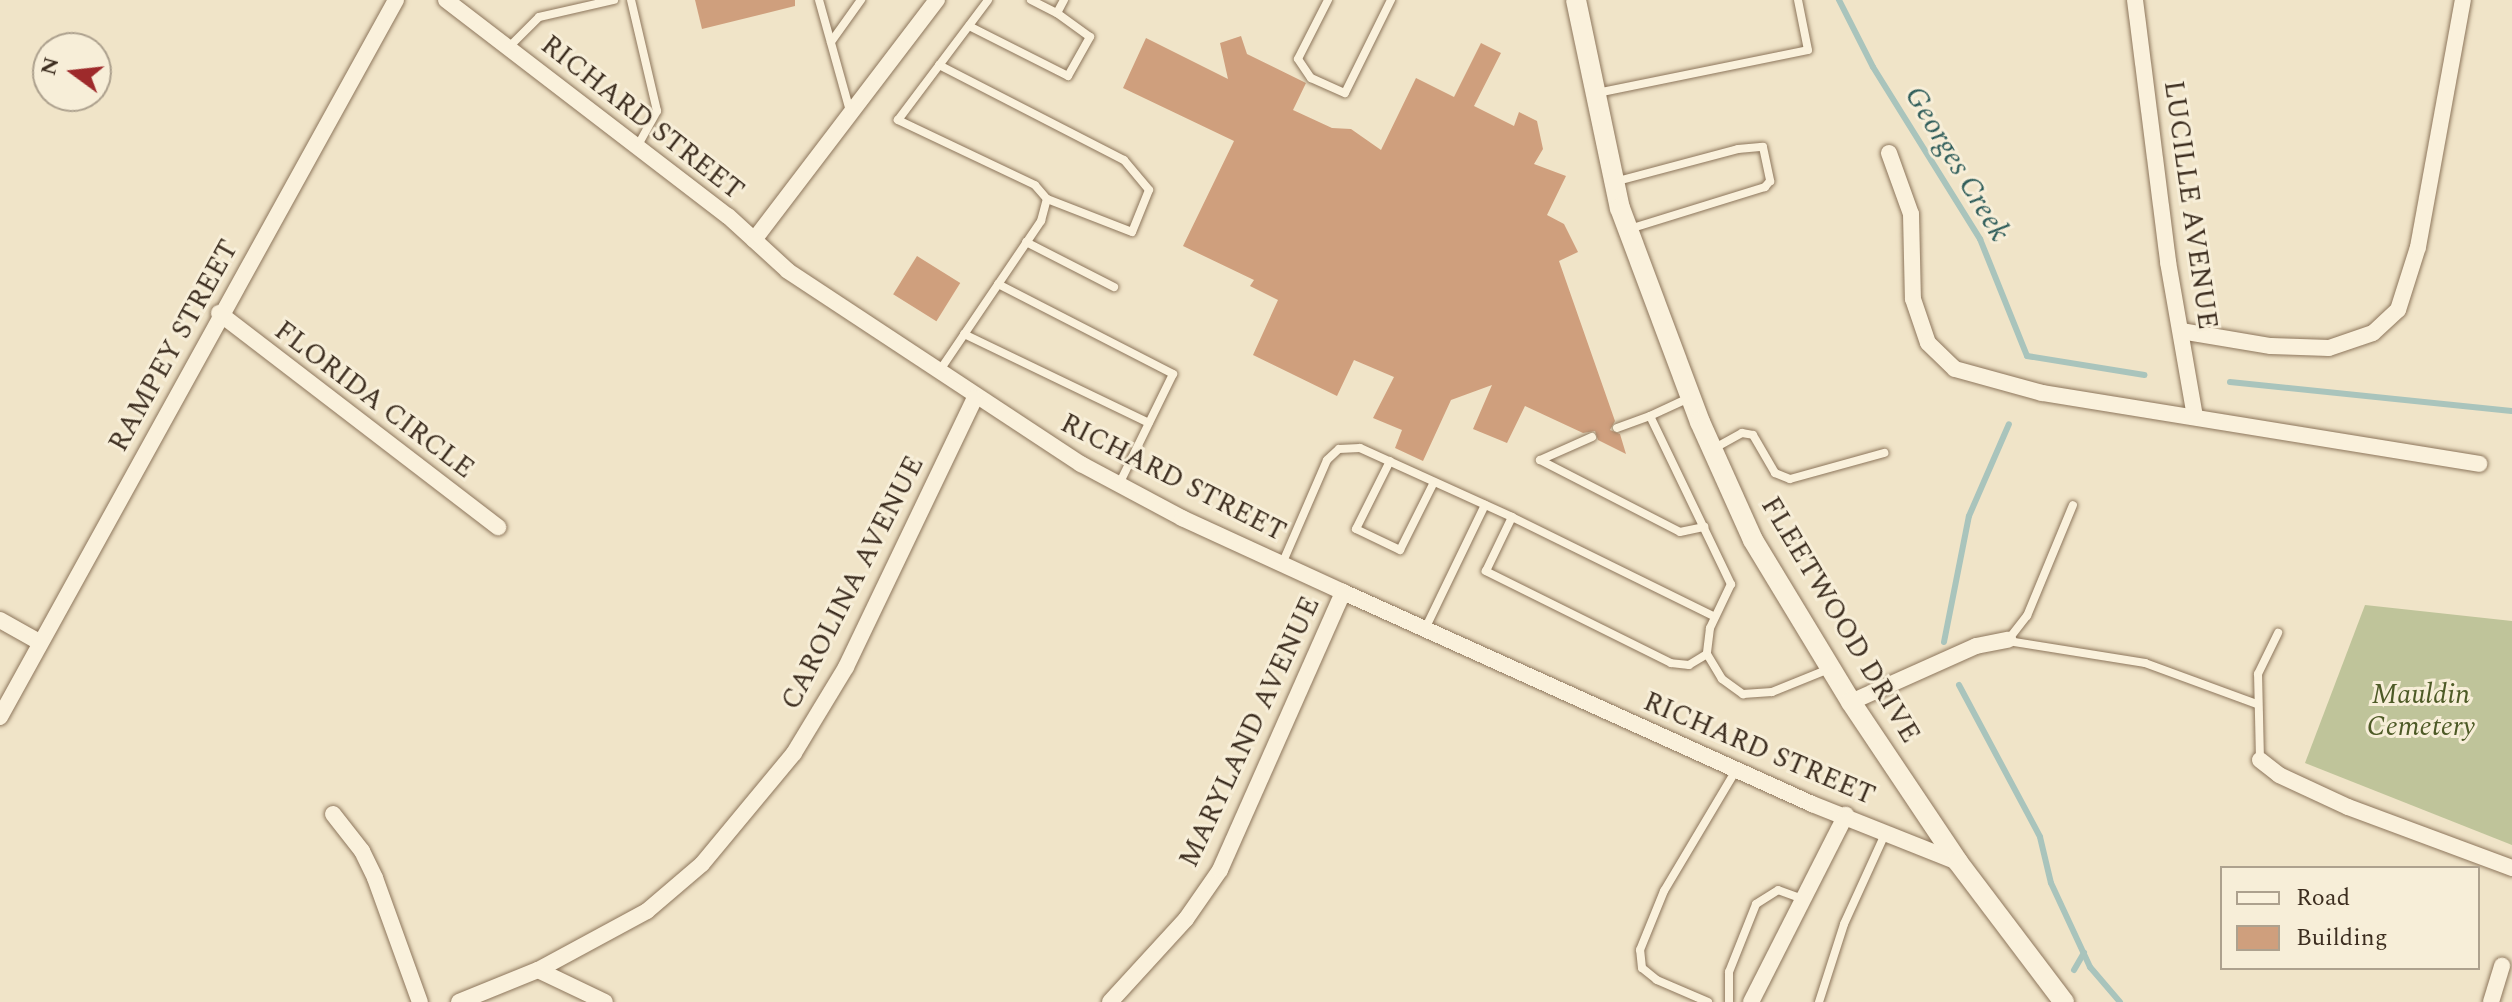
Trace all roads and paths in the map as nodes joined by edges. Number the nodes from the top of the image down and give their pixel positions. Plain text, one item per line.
1 (396, 0) edge
2 (446, 0) edge
3 (563, 0) edge
4 (614, 0) edge
5 (631, 0) edge
6 (819, 0) edge
7 (861, 0) edge
8 (937, 0) edge
9 (988, 0) edge
10 (1031, 0) edge
11 (1064, 0) edge
12 (1328, 0) edge
13 (1391, 0) edge
14 (1576, 0) edge
15 (1798, 0) edge
16 (2135, 0) edge
17 (2463, 0) edge
18 (565, 11) junction
19 (1057, 13) junction
20 (969, 26) junction
21 (831, 42) junction
22 (508, 48) junction
23 (939, 65) junction
24 (1594, 94) junction
25 (851, 111) junction
26 (637, 148) junction
27 (1889, 153) dead end
28 (1614, 182) junction
29 (1047, 199) junction
30 (1628, 229) junction
31 (754, 240) junction
32 (1026, 242) junction
33 (998, 284) junction
34 (1114, 287) dead end
35 (219, 313) junction
36 (2181, 331) junction
37 (964, 334) junction
38 (937, 374) junction
39 (1691, 397) junction
40 (975, 398) junction
41 (1650, 416) junction
42 (2195, 417) junction
43 (1149, 423) junction
44 (1617, 428) dead end
45 (1592, 437) dead end
46 (1712, 449) junction
47 (1884, 453) dead end
48 (1390, 461) junction
49 (2479, 464) dead end
50 (1434, 482) junction
51 (1119, 484) junction
52 (1485, 505) junction
53 (2073, 505) dead end
54 (1512, 517) junction
55 (498, 527) dead end
56 (1704, 527) junction
57 (1282, 564) junction
58 (1343, 592) junction
59 (1715, 617) junction
60 (0, 620) edge
61 (1425, 629) junction
62 (2278, 633) dead end
63 (2008, 640) junction
64 (39, 642) junction
65 (1707, 654) junction
66 (1832, 668) junction
67 (1851, 702) junction
68 (2257, 704) junction
69 (0, 717) edge
70 (2260, 760) joint
71 (1736, 769) junction
72 (333, 814) dead end
73 (1846, 815) junction
74 (1886, 832) junction
75 (1958, 862) junction
76 (2512, 868) edge
77 (1804, 899) junction
78 (2502, 966) dead end
79 (538, 970) junction
80 (420, 1002) edge
81 (459, 1002) edge
82 (605, 1002) edge
83 (1110, 1002) edge
84 (1708, 1002) edge
85 (1729, 1002) edge
86 (1751, 1002) edge
87 (1819, 1002) edge
88 (2064, 1002) edge
89 (2491, 1002) edge

1 - 35 street, RAMPEY STREET
2 - 22 street, RICHARD STREET
3 - 18 lane
4 - 18 lane
5 - 26 lane
6 - 21 lane
7 - 21 lane
8 - 25 street
9 - 20 lane
10 - 19 lane
11 - 19 lane
12 - 13 lane
14 - 24 street, FLEETWOOD DRIVE
15 - 24 lane
16 - 36 street, LUCILLE AVENUE
17 - 36 street
18 - 22 lane
19 - 20 lane
20 - 23 lane
21 - 25 lane
22 - 26 street, RICHARD STREET
23 - 29 lane
23 - 29 lane
24 - 28 street, FLEETWOOD DRIVE
25 - 31 street
26 - 31 street, RICHARD STREET
27 - 42 street
28 - 30 street, FLEETWOOD DRIVE
28 - 30 lane
29 - 32 lane
30 - 39 street, FLEETWOOD DRIVE
31 - 38 street, RICHARD STREET
32 - 33 lane
32 - 34 lane
33 - 37 lane
33 - 43 lane
35 - 55 street, FLORIDA CIRCLE
35 - 64 street, RAMPEY STREET
36 - 42 street, LUCILLE AVENUE
37 - 38 lane
37 - 43 lane
38 - 40 street, RICHARD STREET
39 - 41 lane
39 - 46 street, FLEETWOOD DRIVE
40 - 51 street, RICHARD STREET
40 - 79 street, CAROLINA AVENUE
41 - 44 lane
41 - 56 lane
42 - 49 street
43 - 51 lane
45 - 56 lane
46 - 47 lane
46 - 66 street, FLEETWOOD DRIVE
48 - 50 lane
48 - 50 lane
48 - 57 lane
50 - 52 lane
51 - 57 street, RICHARD STREET
52 - 54 lane
52 - 61 lane
53 - 63 lane
54 - 59 lane
54 - 65 lane
56 - 59 lane
57 - 58 street, RICHARD STREET
58 - 61 street, RICHARD STREET
58 - 83 street, MARYLAND AVENUE
59 - 65 lane
60 - 64 street
61 - 71 street, RICHARD STREET
62 - 68 lane
63 - 67 street
63 - 68 lane
64 - 69 street, RAMPEY STREET
65 - 66 lane
66 - 67 street, FLEETWOOD DRIVE
67 - 75 street, FLEETWOOD DRIVE
68 - 70 lane
70 - 76 street
71 - 73 street, RICHARD STREET
71 - 84 lane
72 - 80 street
73 - 74 street, RICHARD STREET
73 - 77 street
74 - 75 street, RICHARD STREET
74 - 87 lane
75 - 88 street, FLEETWOOD DRIVE
77 - 85 lane
77 - 86 street
78 - 89 street
79 - 81 street, CAROLINA AVENUE
79 - 82 street

